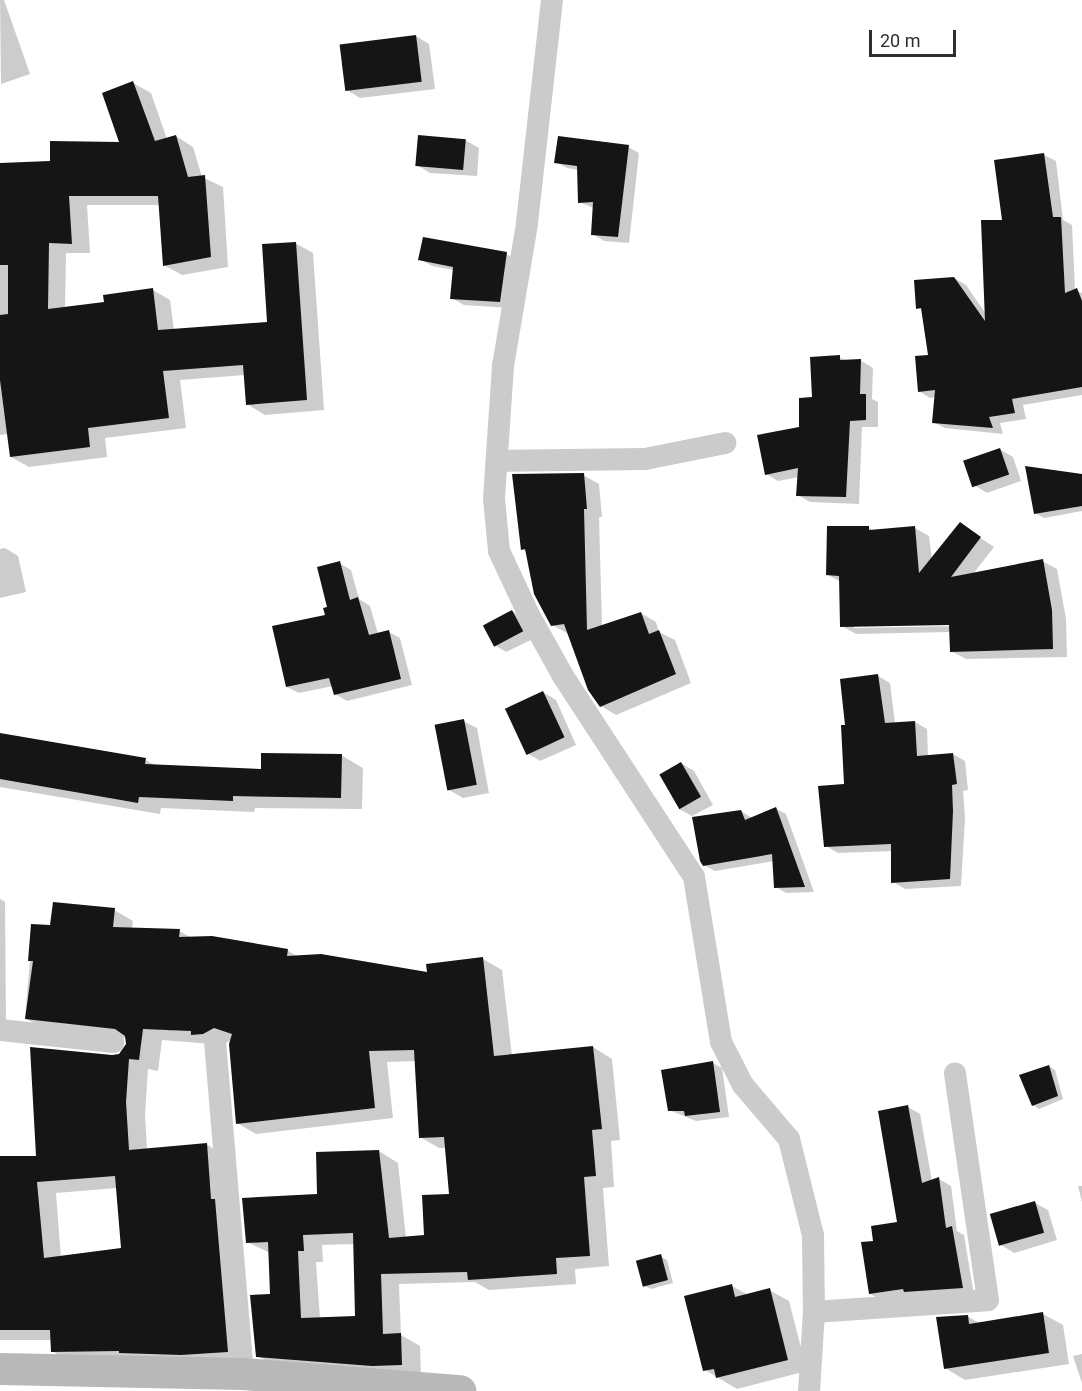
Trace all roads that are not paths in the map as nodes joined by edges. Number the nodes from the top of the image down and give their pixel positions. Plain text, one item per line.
1 (552, 0) edge
2 (725, 443) dead end
3 (497, 461) junction
4 (0, 1030) edge
5 (215, 1041) dead end
6 (112, 1042) dead end
7 (955, 1074) dead end
8 (814, 1312) junction
9 (0, 1369) edge
10 (243, 1374) junction
11 (460, 1391) edge
12 (809, 1391) edge

1 - 3 street
2 - 3 street
3 - 8 street
4 - 6 street
5 - 10 street
7 - 8 street
8 - 12 street
9 - 10 street
10 - 11 street

